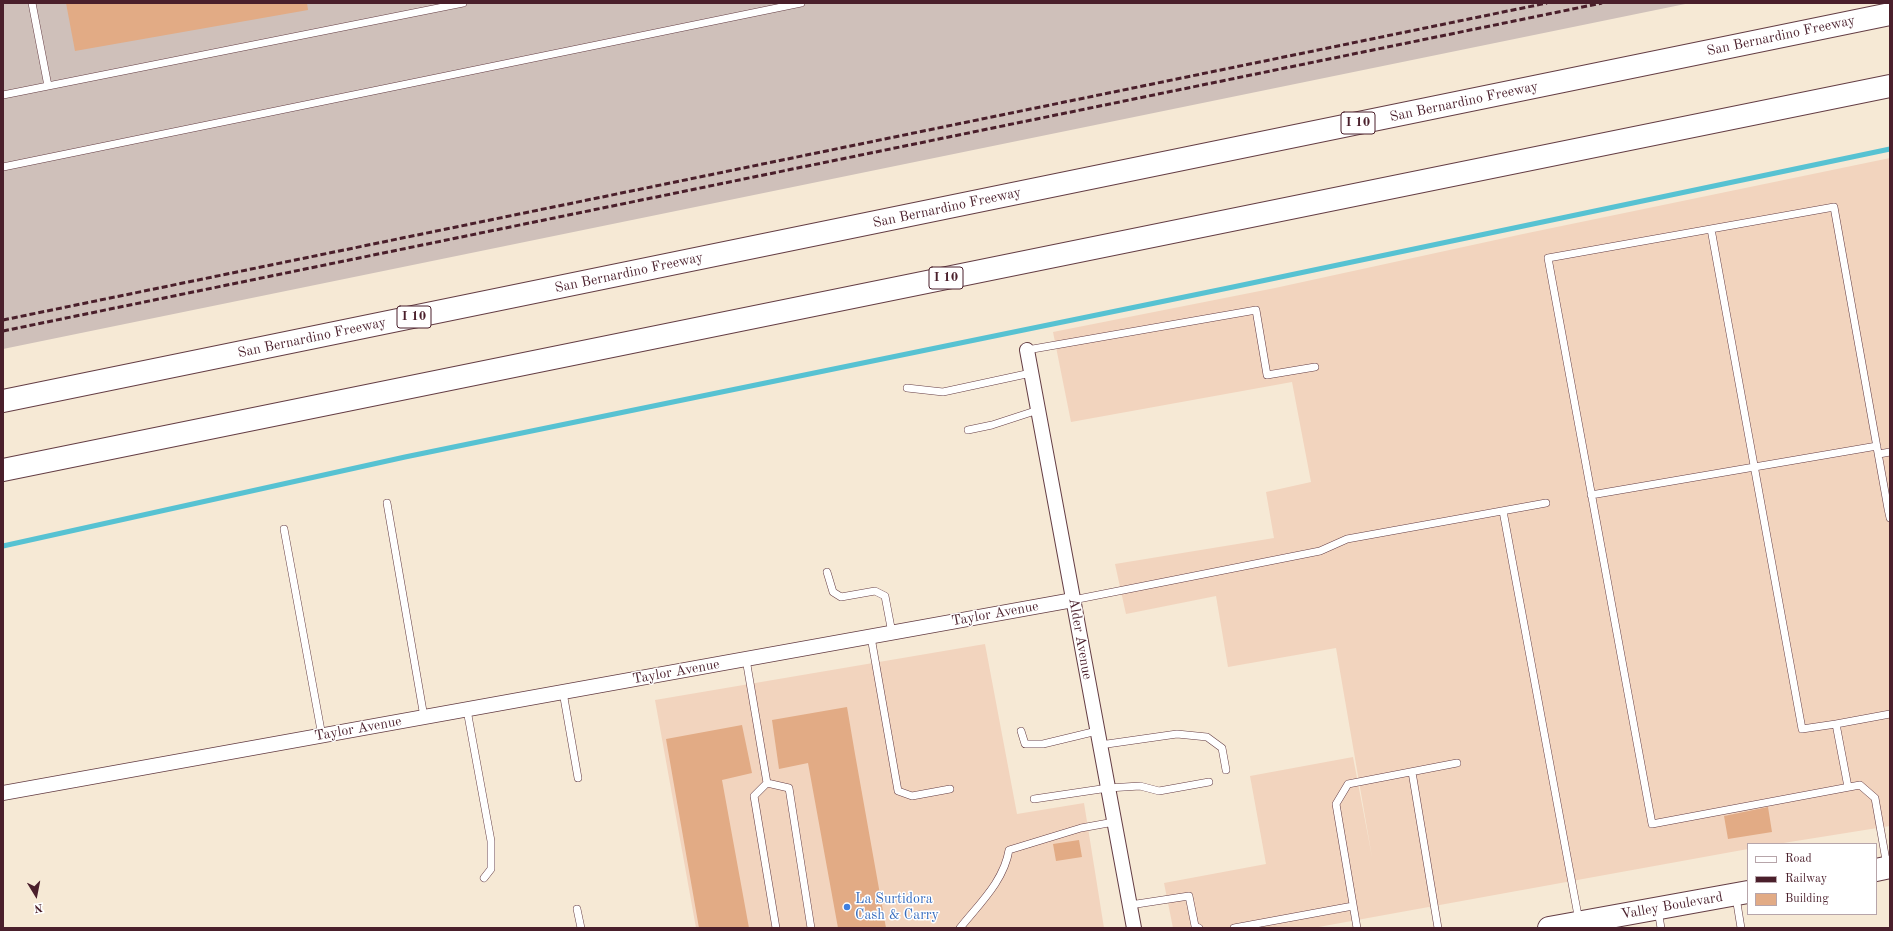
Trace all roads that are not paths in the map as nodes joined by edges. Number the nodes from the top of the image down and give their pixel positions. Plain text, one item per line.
1 (32, 3) edge
2 (463, 3) edge
3 (801, 3) edge
4 (1890, 14) edge
5 (48, 86) junction
6 (1890, 86) edge
7 (3, 95) edge
8 (3, 168) edge
9 (1711, 229) junction
10 (1027, 350) joint
11 (1315, 367) dead end
12 (1031, 373) junction
13 (907, 388) dead end
14 (3, 401) edge
15 (1038, 410) junction
16 (968, 430) dead end
17 (1877, 446) junction
18 (1890, 452) edge
19 (1879, 454) junction
20 (1754, 468) junction
21 (3, 470) edge
22 (1591, 495) junction
23 (387, 502) dead end
24 (1546, 503) dead end
25 (1889, 509) edge
26 (1502, 511) junction
27 (1890, 518) edge
28 (284, 529) dead end
29 (827, 572) dead end
30 (1073, 600) junction
31 (892, 633) junction
32 (871, 637) junction
33 (746, 659) junction
34 (563, 692) junction
35 (467, 710) junction
36 (1890, 714) edge
37 (424, 717) junction
38 (1836, 724) junction
39 (1021, 731) dead end
40 (1097, 731) junction
41 (322, 736) junction
42 (1100, 745) junction
43 (1457, 763) dead end
44 (1226, 770) dead end
45 (1412, 772) junction
46 (578, 778) dead end
47 (1209, 782) dead end
48 (767, 783) junction
49 (1848, 787) junction
50 (1108, 788) junction
51 (950, 789) dead end
52 (3, 793) edge
53 (1034, 799) dead end
54 (1114, 822) junction
55 (1884, 868) edge
56 (484, 878) dead end
57 (1742, 894) edge
58 (1130, 906) junction
59 (1353, 906) junction
60 (577, 909) dead end
61 (1659, 918) edge
62 (1580, 923) junction
63 (581, 928) edge
64 (776, 928) edge
65 (811, 928) edge
66 (960, 928) edge
67 (1134, 928) edge
68 (1199, 928) edge
69 (1234, 928) edge
70 (1357, 928) edge
71 (1438, 928) edge
72 (1550, 928) edge
73 (1741, 928) edge

1 - 5 lane
2 - 5 lane
3 - 8 lane
4 - 14 main road, San Bernardino Freeway / I 10
5 - 7 lane
6 - 21 main road, I 10
9 - 17 lane
9 - 20 lane
9 - 22 lane
10 - 11 lane
10 - 12 street, Alder Avenue
12 - 13 lane
12 - 15 street, Alder Avenue
15 - 16 lane
15 - 30 street, Alder Avenue
17 - 19 lane
17 - 20 lane
18 - 19 lane
19 - 25 lane
20 - 22 lane
20 - 38 lane
22 - 49 lane
23 - 37 lane
24 - 26 lane, Taylor Avenue
25 - 27 lane
26 - 30 lane, Taylor Avenue
26 - 62 lane
28 - 41 lane
29 - 31 lane
30 - 31 street, Taylor Avenue
30 - 40 street, Alder Avenue
31 - 32 street, Taylor Avenue
32 - 33 street, Taylor Avenue
32 - 51 lane
33 - 34 street, Taylor Avenue
33 - 48 lane
34 - 35 street, Taylor Avenue
34 - 46 lane
35 - 37 street, Taylor Avenue
35 - 56 lane
36 - 38 lane
37 - 41 street, Taylor Avenue
38 - 49 lane
39 - 40 lane
40 - 42 street, Alder Avenue
41 - 52 street, Taylor Avenue
42 - 44 lane
42 - 50 street, Alder Avenue
43 - 45 lane
45 - 59 lane
45 - 71 lane
47 - 50 lane
48 - 64 lane
48 - 65 lane
49 - 55 lane
50 - 53 lane
50 - 54 street, Alder Avenue
54 - 58 street, Alder Avenue
54 - 66 lane
57 - 61 main road, Valley Boulevard
57 - 73 lane
58 - 67 street, Alder Avenue
58 - 68 lane
59 - 69 lane
59 - 70 lane
60 - 63 lane
61 - 62 main road, Valley Boulevard
62 - 72 main road, Valley Boulevard

